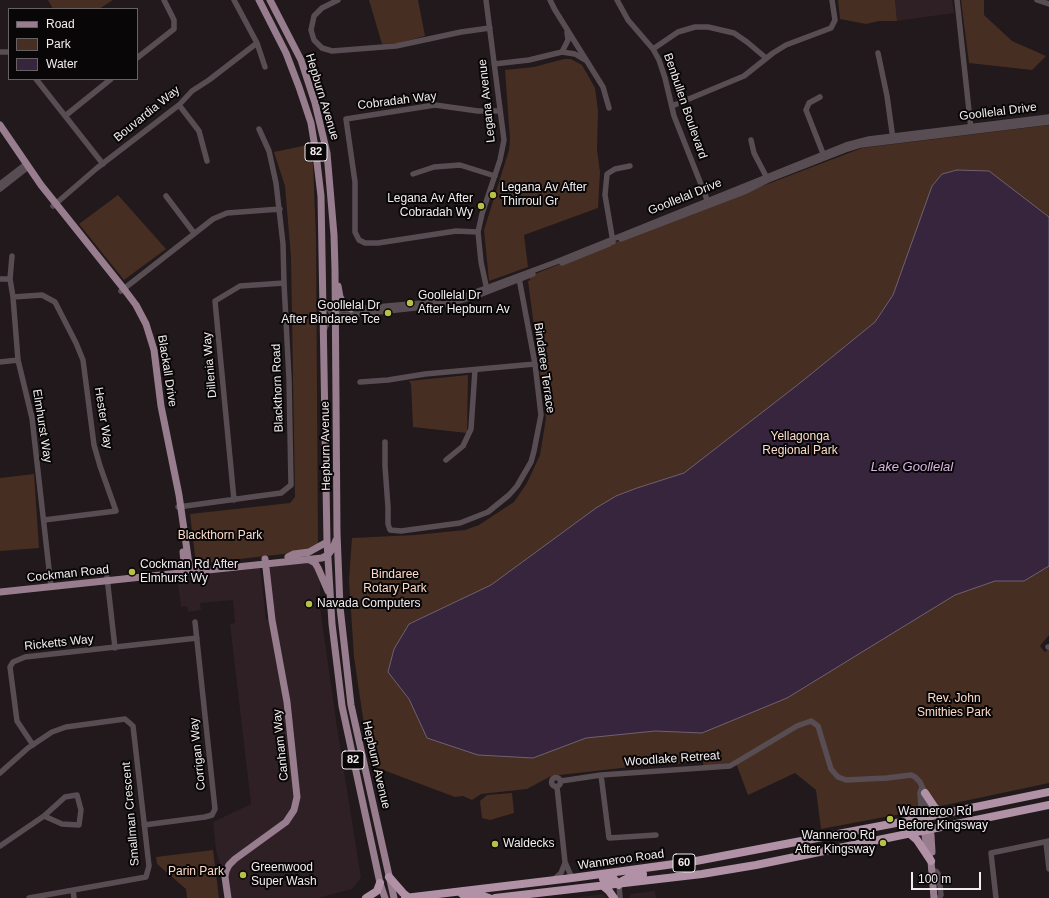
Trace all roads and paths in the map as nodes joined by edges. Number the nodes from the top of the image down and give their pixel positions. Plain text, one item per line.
1 (164, 0) edge
2 (234, 0) edge
3 (259, 0) edge
4 (270, 0) edge
5 (338, 0) edge
6 (486, 0) edge
7 (550, 0) edge
8 (618, 0) edge
9 (621, 0) edge
10 (832, 0) edge
11 (957, 0) edge
12 (1037, 0) edge
13 (1049, 4) edge
14 (490, 28) junction
15 (566, 28) junction
16 (257, 43) junction
17 (655, 49) junction
18 (562, 52) junction
19 (878, 53) dead end
20 (138, 57) edge
21 (766, 58) junction
22 (587, 62) junction
23 (494, 64) junction
24 (265, 67) dead end
25 (37, 80) edge
26 (110, 80) edge
27 (820, 97) dead end
28 (179, 105) junction
29 (673, 105) junction
30 (608, 108) dead end
31 (500, 111) junction
32 (65, 116) junction
33 (1049, 117) edge
34 (1049, 122) edge
35 (0, 126) edge
36 (259, 129) dead end
37 (971, 129) junction
38 (0, 133) edge
39 (893, 138) junction
40 (751, 140) dead end
41 (824, 155) junction
42 (207, 161) dead end
43 (103, 164) junction
44 (630, 166) dead end
45 (26, 167) junction
46 (413, 174) dead end
47 (495, 176) junction
48 (767, 178) junction
49 (0, 184) edge
50 (0, 189) edge
51 (166, 196) dead end
52 (710, 202) junction
53 (54, 205) junction
54 (280, 209) junction
55 (478, 232) junction
56 (194, 233) junction
57 (612, 241) junction
58 (12, 256) dead end
59 (335, 270) junction
60 (519, 278) junction
61 (0, 279) edge
62 (10, 279) junction
63 (284, 282) junction
64 (123, 290) junction
65 (487, 290) junction
66 (13, 297) junction
67 (324, 301) junction
68 (351, 309) junction
69 (335, 314) junction
70 (324, 331) junction
71 (18, 360) junction
72 (0, 362) edge
73 (535, 364) junction
74 (475, 370) junction
75 (360, 382) dead end
76 (385, 442) dead end
77 (446, 460) dead end
78 (234, 500) junction
79 (180, 507) junction
80 (44, 520) junction
81 (338, 536) junction
82 (327, 542) junction
83 (328, 554) junction
84 (288, 557) junction
85 (308, 559) junction
86 (263, 561) junction
87 (338, 566) junction
88 (187, 570) junction
89 (107, 579) junction
90 (51, 585) junction
91 (0, 588) edge
92 (0, 592) edge
93 (330, 595) junction
94 (195, 622) dead end
95 (197, 638) junction
96 (115, 648) junction
97 (33, 745) junction
98 (0, 773) edge
99 (601, 775) junction
100 (561, 781) junction
101 (557, 787) junction
102 (924, 790) junction
103 (1049, 792) edge
104 (1049, 805) edge
105 (943, 814) junction
106 (44, 816) junction
107 (925, 817) junction
108 (144, 825) junction
109 (927, 830) junction
110 (849, 832) junction
111 (910, 833) junction
112 (656, 835) dead end
113 (1047, 841) edge
114 (858, 844) junction
115 (0, 846) edge
116 (696, 861) junction
117 (565, 862) junction
118 (931, 865) junction
119 (1049, 869) edge
120 (389, 877) junction
121 (572, 878) junction
122 (549, 881) junction
123 (380, 883) junction
124 (619, 884) junction
125 (603, 886) junction
126 (73, 890) junction
127 (463, 891) junction
128 (29, 898) edge
129 (74, 898) edge
130 (224, 898) edge
131 (228, 898) edge
132 (366, 898) edge
133 (385, 898) edge
134 (394, 898) edge
135 (405, 898) edge
136 (408, 898) edge
137 (489, 898) edge
138 (495, 898) edge
139 (614, 898) edge
140 (620, 898) edge
141 (934, 898) edge
142 (939, 898) edge
143 (996, 898) edge

1 - 20 street
2 - 16 street
3 - 67 main road, Hepburn Avenue / 82
4 - 59 main road, Hepburn Avenue / 82
5 - 14 street
6 - 14 street, Legana Avenue
7 - 15 street
8 - 17 street, Benbullen Boulevard
9 - 17 street, Benbullen Boulevard
10 - 21 street
11 - 37 street
12 - 13 street
14 - 23 street, Legana Avenue
15 - 18 street
15 - 22 street
16 - 24 street
16 - 28 street, Bouvardia Way
17 - 21 street
17 - 29 street, Benbullen Boulevard
18 - 22 street
18 - 23 street
19 - 39 street
21 - 29 street
22 - 30 street
23 - 31 street, Legana Avenue
25 - 32 street
26 - 32 street
27 - 41 street
28 - 42 street
28 - 43 street, Bouvardia Way
29 - 52 street, Benbullen Boulevard
31 - 47 street, Legana Avenue
31 - 55 street, Cobradah Way
32 - 43 street
33 - 37 street, Goollelal Drive
34 - 37 street, Goollelal Drive
35 - 45 main road, Blackall Drive
36 - 54 street, Blackthorn Road
37 - 39 street, Goollelal Drive
38 - 45 main road, Blackall Drive
39 - 41 street, Goollelal Drive
40 - 48 street
41 - 48 street, Goollelal Drive
43 - 53 street, Bouvardia Way
44 - 57 street
45 - 49 street
45 - 50 street
45 - 53 main road, Blackall Drive
46 - 47 street
47 - 55 street, Legana Avenue
48 - 52 street, Goollelal Drive
51 - 56 street
52 - 57 street, Goollelal Drive
53 - 64 main road, Blackall Drive
54 - 56 street
54 - 63 street, Blackthorn Road
55 - 65 street, Legana Avenue
56 - 64 street
57 - 60 street, Goollelal Drive
58 - 62 street, Elmhurst Way
59 - 68 main road
59 - 69 main road, Hepburn Avenue / 82
60 - 65 street, Goollelal Drive
60 - 73 street, Bindaree Terrace
61 - 62 street
62 - 66 street, Elmhurst Way
63 - 78 street, Blackthorn Road
63 - 78 street, Dillenia Way
64 - 79 main road, Blackall Drive
65 - 68 street, Goollelal Drive
65 - 69 street, Goollelal Drive
66 - 71 street, Elmhurst Way
66 - 80 street, Hester Way
67 - 69 street
67 - 70 main road, Hepburn Avenue / 82
68 - 69 street, Goollelal Drive
69 - 70 street
69 - 81 main road, Hepburn Avenue / 82
70 - 82 main road, Hepburn Avenue / 82
71 - 72 street
71 - 80 street, Elmhurst Way
73 - 74 street
73 - 76 street, Bindaree Terrace
74 - 75 street
74 - 77 street
78 - 79 street, Blackthorn Road
79 - 88 main road, Blackall Drive
80 - 90 street, Elmhurst Way
81 - 83 main road
81 - 87 main road, Hepburn Avenue / 82
82 - 83 main road, Hepburn Avenue / 82
82 - 84 main road
83 - 84 main road, Cockman Road
83 - 85 main road, Cockman Road
83 - 87 main road
83 - 93 main road, Hepburn Avenue / 82
84 - 86 main road, Cockman Road
85 - 86 main road, Cockman Road
85 - 93 main road
86 - 88 main road, Cockman Road
86 - 130 main road, Canham Way
86 - 131 main road, Canham Way
87 - 120 main road, Hepburn Avenue / 82
88 - 89 main road, Cockman Road
89 - 90 main road, Cockman Road
89 - 96 street
90 - 91 main road, Cockman Road
90 - 92 main road, Cockman Road
93 - 123 main road, Hepburn Avenue / 82
94 - 95 street, Corrigan Way
95 - 96 street, Ricketts Way
95 - 108 street, Corrigan Way
96 - 97 street, Ricketts Way
97 - 98 street
97 - 108 street, Smallman Crescent
99 - 100 street, Woodlake Retreat
99 - 102 street, Woodlake Retreat
99 - 112 street
100 - 101 street
100 - 101 street
101 - 117 street
102 - 105 highway
102 - 107 street
103 - 105 highway, Wanneroo Road / 60
104 - 109 highway, Wanneroo Road / 60
105 - 107 highway, Wanneroo Road / 60
106 - 106 street
106 - 115 street
107 - 109 main road
107 - 110 highway, Wanneroo Road / 60
108 - 126 street, Smallman Crescent
109 - 111 highway, Wanneroo Road / 60
109 - 118 main road
110 - 114 highway
110 - 116 highway, Wanneroo Road / 60
111 - 114 highway, Wanneroo Road / 60
111 - 118 highway
113 - 119 street
113 - 143 street
114 - 124 highway, Wanneroo Road / 60
116 - 121 highway, Wanneroo Road / 60
116 - 124 highway
117 - 121 street
117 - 122 street
118 - 141 main road
118 - 142 street
120 - 134 main road, Hepburn Avenue / 82
120 - 136 highway
121 - 122 highway, Wanneroo Road / 60
122 - 124 highway
122 - 127 highway, Wanneroo Road / 60
123 - 132 highway
123 - 133 main road, Hepburn Avenue / 82
124 - 125 highway, Wanneroo Road / 60
124 - 140 street
125 - 138 highway, Wanneroo Road / 60
125 - 139 highway
126 - 128 street, Smallman Crescent
126 - 129 street
127 - 136 highway, Wanneroo Road / 60
127 - 137 highway
135 - 136 highway, Wanneroo Road / 60

